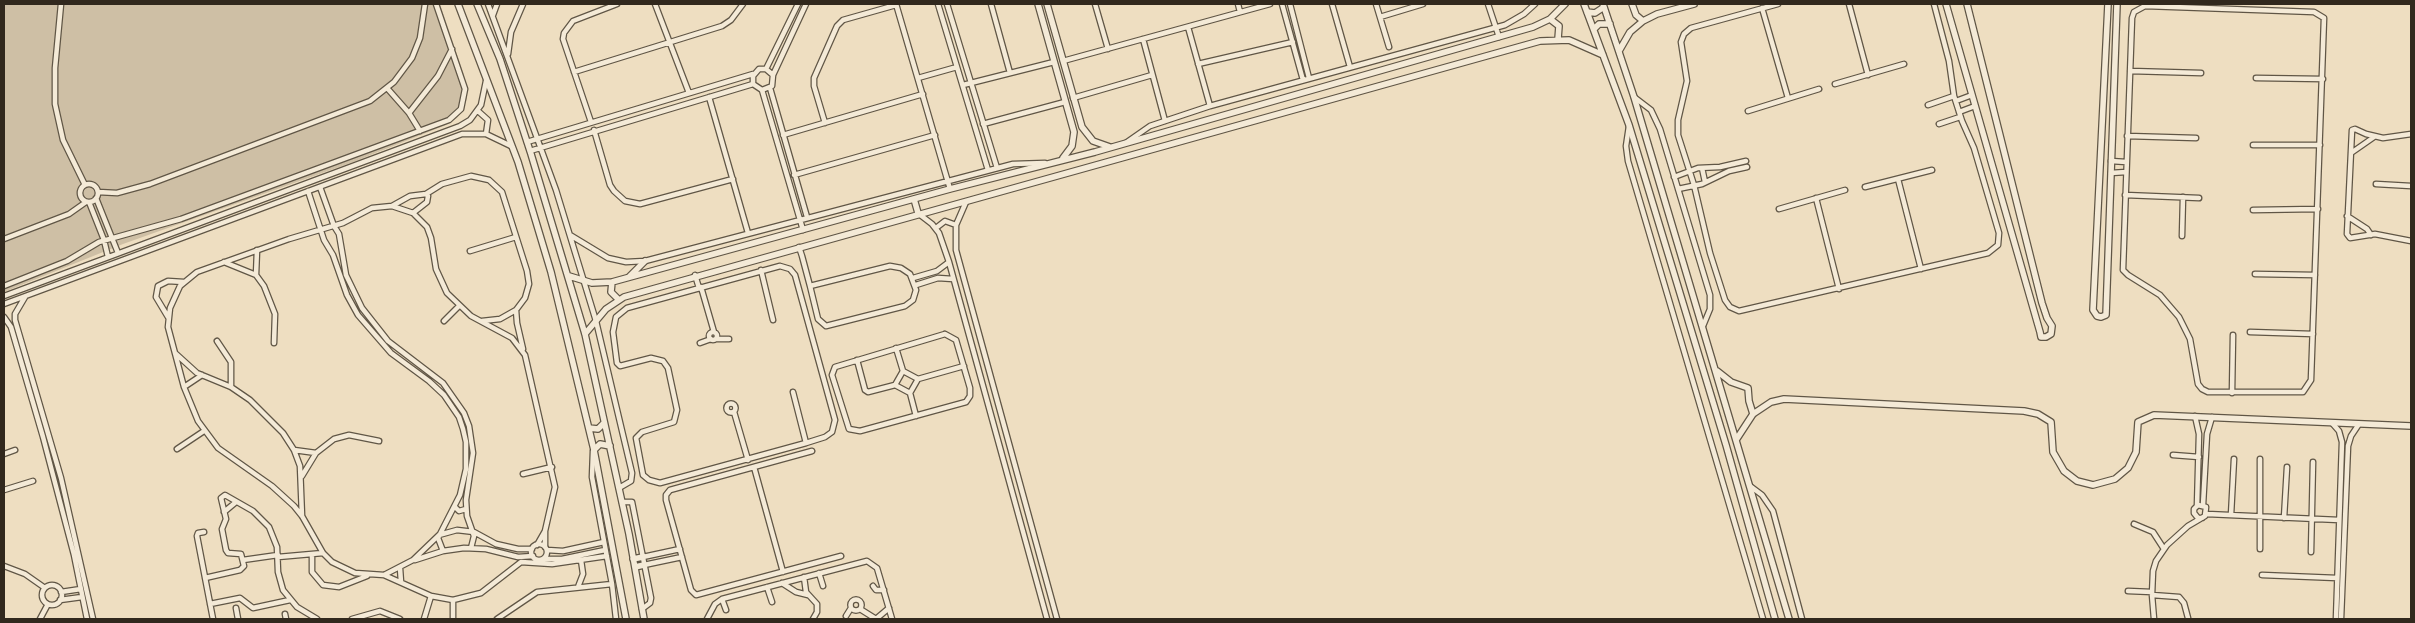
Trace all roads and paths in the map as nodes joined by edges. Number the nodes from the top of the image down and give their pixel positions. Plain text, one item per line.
1 (61, 4) edge
2 (425, 4) edge
3 (436, 4) edge
4 (458, 4) edge
5 (477, 4) edge
6 (488, 4) edge
7 (497, 4) edge
8 (522, 4) edge
9 (617, 4) edge
10 (655, 4) edge
11 (743, 4) edge
12 (798, 4) edge
13 (806, 4) edge
14 (896, 4) edge
15 (938, 4) edge
16 (947, 4) edge
17 (991, 4) edge
18 (1038, 4) edge
19 (1047, 4) edge
20 (1095, 4) edge
21 (1238, 4) edge
22 (1270, 4) edge
23 (1282, 4) edge
24 (1290, 4) edge
25 (1332, 4) edge
26 (1376, 4) edge
27 (1423, 4) edge
28 (1488, 4) edge
29 (1535, 4) edge
30 (1565, 4) edge
31 (1584, 4) edge
32 (1632, 4) edge
33 (1694, 4) edge
34 (1778, 4) edge
35 (1849, 4) edge
36 (1934, 4) edge
37 (1946, 4) edge
38 (1967, 4) edge
39 (2108, 4) edge
40 (2117, 4) edge
41 (1604, 5) edge
42 (1762, 8) junction
43 (1240, 12) junction
44 (1587, 12) junction
45 (492, 16) junction
46 (1380, 17) junction
47 (1550, 19) junction
48 (1643, 21) junction
49 (1610, 24) junction
50 (1188, 26) junction
51 (1496, 27) junction
52 (1594, 29) junction
53 (1499, 37) junction
54 (1143, 39) junction
55 (1558, 39) junction
56 (670, 42) junction
57 (1292, 42) junction
58 (1389, 47) dead end
59 (452, 49) junction
60 (1108, 49) junction
61 (1619, 51) junction
62 (508, 55) junction
63 (1603, 55) junction
64 (1063, 61) junction
65 (1054, 62) junction
66 (1198, 64) junction
67 (1904, 64) dead end
68 (957, 67) junction
69 (1350, 67) junction
70 (766, 69) junction
71 (2130, 71) junction
72 (574, 72) junction
73 (1010, 73) junction
74 (2201, 73) dead end
75 (753, 74) junction
76 (486, 75) junction
77 (773, 75) junction
78 (1152, 75) junction
79 (1868, 75) junction
80 (918, 78) junction
81 (1310, 78) junction
82 (2256, 78) dead end
83 (2323, 79) junction
84 (1303, 80) junction
85 (753, 84) junction
86 (971, 84) junction
87 (1835, 84) dead end
88 (962, 86) junction
89 (387, 88) junction
90 (770, 88) junction
91 (1819, 89) dead end
92 (762, 90) junction
93 (689, 93) junction
94 (923, 94) junction
95 (1972, 95) junction
96 (710, 97) junction
97 (1634, 97) junction
98 (1073, 98) junction
99 (1280, 98) junction
100 (1788, 98) junction
101 (1955, 98) junction
102 (1065, 102) junction
103 (1928, 105) dead end
104 (1210, 106) junction
105 (1975, 106) junction
106 (478, 110) junction
107 (1284, 111) junction
108 (1748, 111) dead end
109 (409, 113) junction
110 (1960, 115) junction
111 (1165, 121) junction
112 (591, 122) junction
113 (825, 123) junction
114 (984, 124) junction
115 (1939, 124) dead end
116 (1629, 125) junction
117 (1082, 127) junction
118 (594, 130) junction
119 (420, 131) junction
120 (1074, 132) junction
121 (486, 134) junction
122 (2411, 134) edge
123 (783, 135) junction
124 (935, 135) junction
125 (2128, 136) junction
126 (2374, 137) junction
127 (536, 138) junction
128 (2196, 138) dead end
129 (527, 142) junction
130 (1127, 142) junction
131 (2252, 145) dead end
132 (2320, 145) junction
133 (512, 146) junction
134 (1112, 147) junction
135 (540, 148) junction
136 (530, 151) junction
137 (2351, 153) junction
138 (1061, 160) junction
139 (1746, 161) dead end
140 (2111, 161) junction
141 (2126, 162) junction
142 (1046, 164) junction
143 (1747, 167) dead end
144 (997, 168) junction
145 (1702, 168) junction
146 (988, 170) junction
147 (1932, 170) dead end
148 (1690, 171) junction
149 (2126, 172) junction
150 (2110, 174) junction
151 (794, 175) junction
152 (1674, 177) junction
153 (1898, 178) junction
154 (733, 179) junction
155 (948, 180) junction
156 (1705, 182) junction
157 (2376, 184) dead end
158 (85, 185) junction
159 (1694, 185) junction
160 (2411, 186) edge
161 (320, 187) junction
162 (1865, 187) dead end
163 (950, 189) junction
164 (1678, 189) junction
165 (1845, 190) dead end
166 (308, 191) junction
167 (98, 192) junction
168 (426, 194) junction
169 (2125, 195) junction
170 (2183, 197) junction
171 (96, 198) junction
172 (1816, 198) junction
173 (2199, 198) dead end
174 (914, 199) junction
175 (966, 201) junction
176 (88, 202) junction
177 (392, 206) junction
178 (1779, 209) dead end
179 (2318, 209) junction
180 (2253, 210) dead end
181 (413, 213) junction
182 (918, 213) junction
183 (2348, 216) junction
184 (216, 217) junction
185 (807, 217) junction
186 (800, 219) junction
187 (956, 224) junction
188 (218, 225) junction
189 (334, 226) junction
190 (936, 228) junction
191 (322, 230) junction
192 (803, 230) junction
193 (748, 233) junction
194 (570, 235) junction
195 (2371, 235) junction
196 (2182, 236) dead end
197 (516, 237) junction
198 (112, 238) junction
199 (4, 239) edge
200 (104, 240) junction
201 (2411, 241) edge
202 (340, 242) junction
203 (328, 246) junction
204 (799, 247) junction
205 (257, 250) junction
206 (470, 251) dead end
207 (118, 253) junction
208 (108, 257) junction
209 (645, 261) junction
210 (224, 262) junction
211 (949, 262) junction
212 (1921, 269) junction
213 (761, 270) junction
214 (698, 274) junction
215 (2255, 274) dead end
216 (256, 275) junction
217 (2315, 275) junction
218 (569, 276) junction
219 (627, 278) junction
220 (914, 278) junction
221 (953, 279) junction
222 (184, 282) junction
223 (585, 282) junction
224 (612, 282) junction
225 (916, 285) junction
226 (4, 286) edge
227 (810, 286) junction
228 (702, 287) junction
229 (1839, 289) junction
230 (4, 296) edge
231 (25, 297) junction
232 (618, 299) junction
233 (4, 304) edge
234 (459, 306) junction
235 (516, 310) junction
236 (4, 316) edge
237 (168, 317) junction
238 (773, 320) dead end
239 (481, 321) junction
240 (596, 321) junction
241 (444, 322) dead end
242 (1703, 326) junction
243 (518, 328) junction
244 (2250, 332) dead end
245 (585, 334) junction
246 (2313, 334) junction
247 (510, 336) junction
248 (2233, 336) dead end
249 (713, 339) junction
250 (729, 339) dead end
251 (217, 341) dead end
252 (274, 343) dead end
253 (700, 343) dead end
254 (896, 348) junction
255 (174, 352) junction
256 (525, 355) junction
257 (857, 360) junction
258 (976, 363) junction
259 (964, 366) junction
260 (189, 367) junction
261 (903, 371) junction
262 (1716, 371) junction
263 (179, 372) junction
264 (202, 375) junction
265 (918, 379) junction
266 (895, 385) junction
267 (184, 387) junction
268 (231, 387) junction
269 (450, 391) junction
270 (793, 392) dead end
271 (910, 393) junction
272 (2232, 393) junction
273 (444, 395) junction
274 (734, 412) dead end
275 (1754, 414) junction
276 (916, 416) junction
277 (2195, 416) junction
278 (2212, 417) junction
279 (604, 423) junction
280 (2332, 423) junction
281 (2359, 424) junction
282 (2411, 426) edge
283 (588, 428) junction
284 (204, 431) junction
285 (2199, 438) junction
286 (2207, 439) junction
287 (1736, 440) junction
288 (379, 441) dead end
289 (806, 443) junction
290 (610, 446) junction
291 (177, 449) dead end
292 (15, 450) dead end
293 (294, 450) junction
294 (594, 450) junction
295 (812, 451) dead end
296 (316, 453) junction
297 (4, 454) edge
298 (2173, 455) dead end
299 (2199, 456) junction
300 (2234, 459) dead end
301 (2260, 459) dead end
302 (748, 460) junction
303 (2313, 462) dead end
304 (552, 466) junction
305 (754, 467) junction
306 (2287, 467) dead end
307 (523, 474) dead end
308 (302, 476) junction
309 (33, 481) dead end
310 (1750, 486) junction
311 (619, 488) junction
312 (4, 490) edge
313 (236, 502) junction
314 (622, 502) junction
315 (2203, 505) junction
316 (2197, 506) junction
317 (455, 507) junction
318 (466, 509) junction
319 (2194, 511) junction
320 (224, 512) junction
321 (2207, 514) junction
322 (2231, 515) junction
323 (302, 516) junction
324 (2260, 516) junction
325 (71, 518) junction
326 (2202, 518) junction
327 (2284, 518) junction
328 (2312, 519) junction
329 (65, 520) junction
330 (2340, 520) junction
331 (2134, 524) dead end
332 (2188, 526) junction
333 (545, 531) junction
334 (204, 532) dead end
335 (474, 532) junction
336 (439, 535) junction
337 (604, 542) junction
338 (597, 544) junction
339 (2342, 544) junction
340 (537, 545) junction
341 (471, 548) junction
342 (532, 549) junction
343 (546, 549) junction
344 (680, 549) junction
345 (2164, 549) junction
346 (2260, 549) dead end
347 (606, 550) junction
348 (443, 551) junction
349 (599, 552) junction
350 (2311, 552) dead end
351 (323, 553) junction
352 (312, 554) junction
353 (278, 556) junction
354 (533, 556) junction
355 (607, 556) junction
356 (841, 556) dead end
357 (682, 557) junction
358 (643, 558) junction
359 (544, 559) junction
360 (633, 559) junction
361 (243, 560) junction
362 (413, 560) junction
363 (581, 560) junction
364 (644, 565) junction
365 (4, 566) edge
366 (635, 567) junction
367 (400, 568) junction
368 (784, 572) junction
369 (820, 573) junction
370 (384, 575) junction
371 (2262, 575) dead end
372 (368, 576) junction
373 (804, 577) junction
374 (205, 578) junction
375 (2337, 578) junction
376 (401, 582) junction
377 (782, 583) junction
378 (612, 584) junction
379 (823, 586) dead end
380 (874, 586) dead end
381 (578, 587) junction
382 (767, 587) junction
383 (45, 588) junction
384 (80, 589) junction
385 (884, 590) junction
386 (2128, 591) dead end
387 (61, 592) junction
388 (2152, 594) junction
389 (808, 595) junction
390 (431, 596) junction
391 (82, 598) junction
392 (722, 599) junction
393 (60, 600) junction
394 (290, 600) junction
395 (453, 600) junction
396 (772, 602) dead end
397 (48, 604) junction
398 (210, 604) junction
399 (236, 608) dead end
400 (851, 608) junction
401 (889, 608) junction
402 (642, 609) junction
403 (860, 609) junction
404 (726, 610) dead end
405 (304, 613) junction
406 (846, 616) dead end
407 (2188, 618) dead end
408 (40, 619) edge
409 (87, 619) edge
410 (93, 619) edge
411 (213, 619) edge
412 (238, 619) edge
413 (305, 619) edge
414 (317, 619) edge
415 (352, 619) edge
416 (400, 619) edge
417 (424, 619) edge
418 (453, 619) edge
419 (497, 619) edge
420 (616, 619) edge
421 (626, 619) edge
422 (644, 619) edge
423 (707, 619) edge
424 (813, 619) edge
425 (876, 619) edge
426 (892, 619) edge
427 (1047, 619) edge
428 (1057, 619) edge
429 (1763, 619) edge
430 (1775, 619) edge
431 (1789, 619) edge
432 (1802, 619) edge
433 (2154, 619) edge
434 (2336, 619) edge
435 (2341, 619) edge

1 - 158 street
2 - 89 street
3 - 59 street
4 - 76 street
5 - 129 street
6 - 45 street
7 - 45 street
8 - 62 street
9 - 72 street
10 - 56 street
11 - 56 street
12 - 70 street
13 - 77 street
14 - 80 street
14 - 113 street
15 - 68 street
16 - 86 street
17 - 73 street
18 - 65 street
19 - 64 street
20 - 60 street
21 - 43 street
22 - 43 street
23 - 57 street
24 - 81 street
25 - 69 street
26 - 46 street
27 - 46 street
28 - 51 street
29 - 51 street
30 - 47 street
31 - 44 street
32 - 48 street
33 - 48 street
34 - 42 street
35 - 79 street
36 - 101 street
37 - 95 street
38 - 105 street
39 - 150 street
40 - 140 street
41 - 44 street
41 - 49 street
42 - 100 street
42 - 148 street
43 - 50 street
44 - 52 street
45 - 62 street
46 - 58 street
47 - 53 street
47 - 55 street
48 - 61 street
49 - 52 street
49 - 61 street
50 - 54 street
50 - 66 street
51 - 53 street
51 - 69 street
52 - 63 street
53 - 99 street
54 - 60 street
54 - 78 street
55 - 63 street
55 - 107 street
56 - 72 street
56 - 93 street
57 - 66 street
57 - 84 street
59 - 109 street
59 - 119 street
60 - 64 street
61 - 97 street
62 - 127 street
63 - 116 street
64 - 98 street
65 - 73 street
65 - 102 street
66 - 104 street
67 - 79 street
68 - 80 street
68 - 88 street
69 - 81 street
70 - 75 street
70 - 77 street
71 - 74 street
71 - 83 street
71 - 125 street
72 - 112 street
73 - 86 street
75 - 85 street
75 - 93 street
76 - 106 street
76 - 133 street
77 - 90 street
78 - 98 street
78 - 111 street
79 - 87 street
80 - 94 street
81 - 84 street
82 - 83 street
83 - 132 street
84 - 104 street
85 - 92 street
85 - 96 street
86 - 88 street
86 - 114 street
88 - 146 street
89 - 109 street
89 - 167 street
90 - 92 street
90 - 123 street
91 - 100 street
92 - 186 street
93 - 112 street
94 - 113 street
94 - 124 street
95 - 101 street
95 - 105 street
96 - 118 street
96 - 154 street
97 - 152 street
97 - 242 street
98 - 117 street
99 - 107 street
99 - 130 street
100 - 108 street
101 - 103 street
101 - 110 street
102 - 114 street
102 - 120 street
104 - 111 street
105 - 110 street
106 - 121 street
106 - 184 street
107 - 175 street
109 - 119 street
110 - 115 street
110 - 212 street
111 - 130 street
112 - 127 street
113 - 123 street
114 - 144 street
116 - 429 street
116 - 430 street
117 - 120 street
117 - 134 street
118 - 135 street
118 - 154 street
119 - 198 street
120 - 138 street
121 - 133 street
121 - 161 street
122 - 126 street
123 - 151 street
124 - 151 street
124 - 155 street
125 - 128 street
125 - 141 street
126 - 137 street
126 - 137 street
127 - 129 street
127 - 135 street
129 - 136 street
130 - 134 street
131 - 132 street
132 - 179 street
133 - 283 street
134 - 138 street
135 - 136 street
135 - 194 street
136 - 218 street
137 - 183 street
138 - 142 street
139 - 145 street
140 - 141 street
140 - 150 street
141 - 149 street
142 - 144 street
142 - 163 street
143 - 156 street
144 - 146 street
145 - 148 street
145 - 156 street
146 - 155 street
147 - 153 street
148 - 152 street
148 - 159 street
149 - 150 street
149 - 169 street
151 - 185 street
152 - 164 street
153 - 162 street
153 - 212 street
154 - 193 street
155 - 163 street
155 - 185 street
156 - 159 street
157 - 160 street
158 - 167 street
158 - 176 street
159 - 164 street
159 - 229 street
161 - 166 street
161 - 189 street
163 - 174 street
164 - 242 street
165 - 172 street
166 - 188 street
166 - 191 street
167 - 171 street
168 - 177 street
168 - 181 street
168 - 197 street
169 - 170 street
169 - 272 street
170 - 173 street
170 - 196 street
171 - 176 street
171 - 198 street
172 - 178 street
172 - 229 street
174 - 182 street
174 - 192 street
175 - 182 street
175 - 187 street
176 - 199 street
176 - 200 street
177 - 181 street
177 - 189 street
179 - 180 street
179 - 217 street
181 - 234 street
182 - 190 street
182 - 204 street
183 - 195 street
183 - 195 street
184 - 188 street
184 - 207 street
185 - 186 street
186 - 192 street
186 - 193 street
187 - 190 street
187 - 428 street
188 - 231 street
189 - 191 street
189 - 202 street
190 - 211 street
191 - 203 street
191 - 205 street
192 - 219 street
193 - 209 street
194 - 209 street
194 - 223 street
195 - 201 street
197 - 206 street
197 - 235 street
198 - 200 street
198 - 207 street
200 - 208 street
200 - 226 street
202 - 203 street
202 - 269 street
203 - 273 street
204 - 214 street
204 - 227 street
205 - 210 street
205 - 216 street
207 - 208 street
208 - 230 street
209 - 219 street
210 - 216 street
210 - 222 street
211 - 220 street
211 - 221 street
212 - 229 street
213 - 228 street
213 - 238 street
213 - 289 street
214 - 228 street
214 - 232 street
215 - 217 street
216 - 252 street
217 - 246 street
218 - 223 street
218 - 245 street
219 - 224 street
220 - 225 street
220 - 227 street
221 - 225 street
221 - 258 street
222 - 237 street
222 - 237 street
223 - 224 street
223 - 240 street
224 - 232 street
225 - 227 street
228 - 249 street
228 - 302 street
231 - 233 street
231 - 325 street
232 - 240 street
234 - 239 street
234 - 241 street
235 - 239 street
235 - 243 street
236 - 329 street
237 - 255 street
239 - 247 street
240 - 245 street
240 - 311 street
242 - 262 street
243 - 247 street
243 - 256 street
244 - 246 street
245 - 279 street
246 - 272 street
247 - 256 street
248 - 272 street
249 - 250 street
249 - 253 street
251 - 268 street
254 - 257 street
254 - 259 street
254 - 261 street
255 - 260 street
255 - 263 street
256 - 304 street
257 - 266 street
257 - 276 street
258 - 259 street
258 - 427 street
259 - 265 street
259 - 276 street
260 - 263 street
260 - 264 street
261 - 265 street
261 - 266 street
262 - 275 street
262 - 287 street
263 - 267 street
264 - 267 street
264 - 268 street
265 - 271 street
266 - 271 street
267 - 284 street
268 - 293 street
269 - 273 street
269 - 318 street
270 - 289 street
271 - 276 street
273 - 317 street
274 - 302 street
275 - 277 street
275 - 287 street
277 - 278 street
277 - 285 street
278 - 280 street
278 - 286 street
279 - 283 street
279 - 290 street
280 - 281 street
280 - 330 street
281 - 282 street
281 - 339 street
283 - 294 street
284 - 291 street
284 - 323 street
285 - 286 street
285 - 299 street
286 - 315 street
287 - 310 street
288 - 296 street
289 - 302 street
290 - 294 street
290 - 311 street
292 - 297 street
293 - 296 street
293 - 308 street
294 - 337 street
294 - 421 street
295 - 305 street
296 - 308 street
298 - 299 street
299 - 316 street
300 - 322 street
301 - 324 street
303 - 328 street
304 - 307 street
304 - 333 street
305 - 344 street
305 - 368 street
306 - 327 street
308 - 323 street
309 - 312 street
310 - 431 street
310 - 432 street
311 - 314 street
313 - 320 street
313 - 320 street
313 - 353 street
314 - 358 street
314 - 360 street
315 - 316 street
315 - 321 street
316 - 319 street
317 - 318 street
317 - 336 street
318 - 335 street
319 - 326 street
319 - 332 street
320 - 361 street
321 - 322 street
321 - 326 street
322 - 324 street
323 - 351 street
324 - 327 street
324 - 346 street
325 - 329 street
325 - 410 street
326 - 332 street
327 - 328 street
328 - 330 street
328 - 350 street
329 - 384 street
330 - 339 street
331 - 345 street
332 - 345 street
333 - 340 street
333 - 343 street
334 - 374 street
335 - 336 street
335 - 341 street
335 - 342 street
336 - 348 street
336 - 362 street
337 - 338 street
337 - 347 street
338 - 343 street
338 - 349 street
339 - 375 street
339 - 435 street
340 - 342 street
340 - 343 street
341 - 348 street
341 - 354 street
342 - 354 street
343 - 359 street
344 - 357 street
344 - 358 street
345 - 388 street
347 - 349 street
347 - 355 street
348 - 362 street
349 - 359 street
351 - 352 street
351 - 372 street
352 - 353 street
352 - 372 street
353 - 361 street
353 - 394 street
354 - 359 street
355 - 363 street
355 - 378 street
356 - 368 street
357 - 364 street
357 - 368 street
358 - 360 street
358 - 364 street
360 - 366 street
361 - 374 street
362 - 367 street
363 - 381 street
363 - 395 street
364 - 366 street
364 - 402 street
365 - 383 street
366 - 402 street
367 - 370 street
367 - 376 street
369 - 373 street
369 - 379 street
369 - 385 street
370 - 372 street
370 - 376 street
371 - 375 street
373 - 377 street
373 - 389 street
374 - 398 street
375 - 434 street
376 - 390 street
377 - 382 street
377 - 389 street
378 - 381 street
378 - 420 street
380 - 385 street
381 - 419 street
382 - 392 street
382 - 396 street
383 - 387 street
383 - 397 street
384 - 387 street
384 - 391 street
385 - 401 street
386 - 388 street
387 - 393 street
388 - 407 street
388 - 433 street
389 - 424 street
390 - 395 street
390 - 417 street
391 - 393 street
391 - 409 street
392 - 404 street
392 - 423 street
393 - 397 street
394 - 398 street
394 - 405 street
395 - 418 street
397 - 408 street
398 - 411 street
399 - 412 street
400 - 403 street
400 - 403 street
400 - 406 street
401 - 425 street
401 - 426 street
402 - 422 street
403 - 425 street
405 - 413 street
405 - 414 street
415 - 416 street

